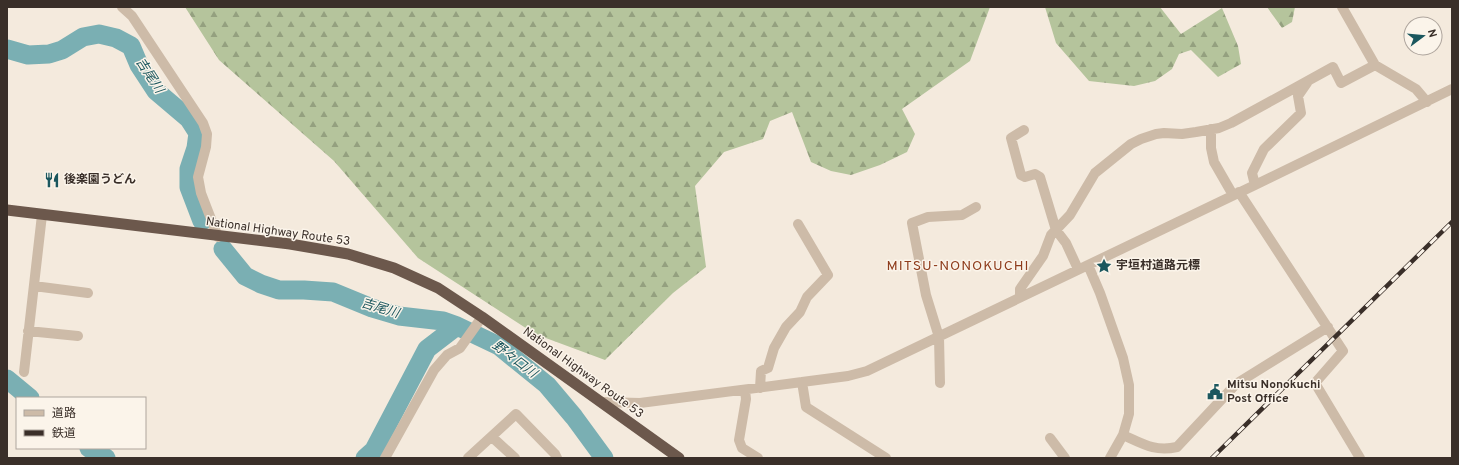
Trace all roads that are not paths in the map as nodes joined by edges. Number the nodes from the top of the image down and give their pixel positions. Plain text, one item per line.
1 (122, 7) edge
2 (1342, 7) edge
3 (1375, 64) junction
4 (1308, 82) junction
5 (1452, 89) edge
6 (1428, 102) junction
7 (1211, 129) junction
8 (1024, 130) dead end
9 (1255, 185) junction
10 (1236, 193) junction
11 (976, 207) dead end
12 (7, 210) edge
13 (42, 215) junction
14 (798, 224) dead end
15 (1056, 230) junction
16 (218, 237) junction
17 (1088, 265) junction
18 (1078, 269) junction
19 (34, 286) junction
20 (88, 293) dead end
21 (1020, 297) junction
22 (482, 317) junction
23 (1328, 327) junction
24 (28, 331) junction
25 (78, 336) dead end
26 (938, 337) junction
27 (24, 372) dead end
28 (802, 382) junction
29 (940, 383) dead end
30 (760, 388) junction
31 (745, 390) junction
32 (602, 402) junction
33 (1123, 435) junction
34 (492, 436) junction
35 (1050, 438) dead end
36 (1358, 457) edge
37 (385, 458) edge
38 (468, 458) edge
39 (515, 458) edge
40 (557, 458) edge
41 (679, 458) edge
42 (758, 458) edge
43 (886, 458) edge
44 (1065, 458) edge
45 (1110, 458) edge

1 - 16 street
2 - 3 street
3 - 4 street
3 - 6 street
4 - 7 street
4 - 9 street
5 - 6 street
6 - 9 street
7 - 10 street
7 - 15 street
8 - 15 street
9 - 10 street
10 - 17 street
10 - 23 street
11 - 26 street
12 - 13 highway, National Highway Route 53
13 - 16 highway, National Highway Route 53
13 - 19 street
14 - 30 street
15 - 18 street
15 - 21 street
16 - 22 highway, National Highway Route 53
17 - 18 street
17 - 33 street
18 - 21 street
19 - 20 street
19 - 24 street
21 - 26 street
22 - 32 highway, National Highway Route 53
22 - 37 street
23 - 33 street
23 - 36 street
24 - 25 street
24 - 27 street
26 - 28 street
26 - 29 street
28 - 30 street
28 - 43 street
30 - 31 street
31 - 32 street
31 - 42 street
32 - 41 highway, National Highway Route 53
33 - 45 street
34 - 38 street
34 - 39 street
34 - 40 street
35 - 44 street

